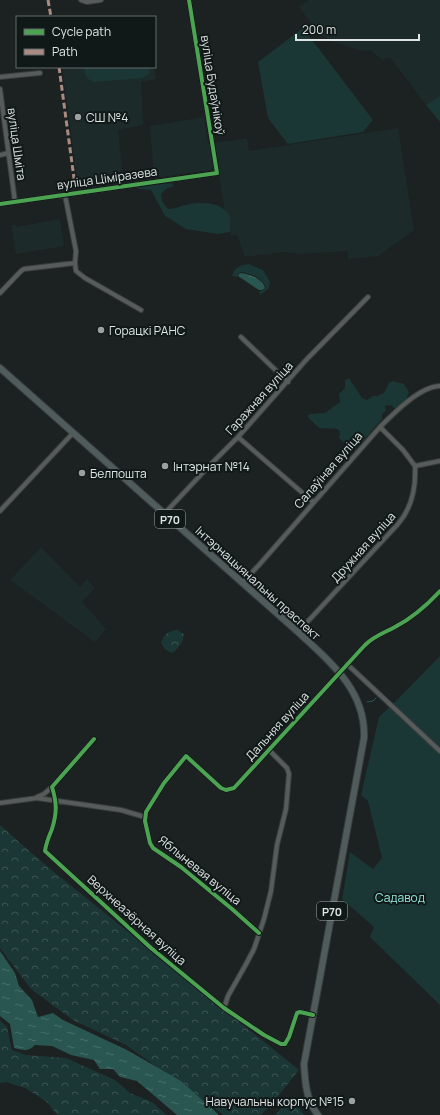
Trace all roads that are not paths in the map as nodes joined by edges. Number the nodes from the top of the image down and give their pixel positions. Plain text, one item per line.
1 (81, 0) edge
2 (101, 0) edge
3 (189, 0) edge
4 (40, 73) dead end
5 (0, 77) edge
6 (0, 89) edge
7 (8, 153) junction
8 (0, 155) edge
9 (217, 173) joint
10 (65, 195) junction
11 (15, 202) junction
12 (0, 204) edge
13 (75, 263) junction
14 (0, 293) edge
15 (368, 297) dead end
16 (142, 310) dead end
17 (241, 337) dead end
18 (0, 368) edge
19 (288, 382) junction
20 (440, 386) edge
21 (380, 427) junction
22 (73, 433) junction
23 (238, 437) junction
24 (440, 461) edge
25 (415, 466) junction
26 (313, 502) junction
27 (0, 511) edge
28 (164, 514) junction
29 (242, 583) junction
30 (440, 591) edge
31 (298, 632) junction
32 (347, 664) junction
33 (339, 672) junction
34 (94, 739) dead end
35 (269, 750) junction
36 (440, 750) edge
37 (52, 787) junction
38 (37, 798) junction
39 (56, 800) junction
40 (0, 803) edge
41 (145, 817) junction
42 (259, 933) junction
43 (224, 1008) junction
44 (313, 1015) junction
45 (318, 1115) edge

1 - 2 street
3 - 9 street, вуліца Будаўнікоў
4 - 5 street
6 - 7 street, вуліца Шміта
7 - 8 street
7 - 11 street, вуліца Шміта
9 - 10 street, вуліца Ціміразева
10 - 11 street, вуліца Ціміразева
10 - 13 street
11 - 12 street, вуліца Ціміразева
13 - 14 street
13 - 16 street
15 - 19 street, Гаражная вуліца
17 - 19 street
18 - 22 main road, Інтэрнацыянальны праспект / Р70
19 - 23 street, Гаражная вуліца
20 - 21 street, Салаўіная вуліца
21 - 25 street
21 - 26 street, Салаўіная вуліца
22 - 27 street
22 - 28 main road, Інтэрнацыянальны праспект / Р70
23 - 26 street
23 - 28 street, Гаражная вуліца
24 - 25 street
25 - 31 street, Дружная вуліца
26 - 29 street, Салаўіная вуліца
28 - 29 main road, Інтэрнацыянальны праспект / Р70
29 - 31 main road, Інтэрнацыянальны праспект / Р70
30 - 32 street, Дальняя вуліца
31 - 33 main road, Інтэрнацыянальны праспект / Р70
32 - 33 street, Дальняя вуліца
32 - 36 street
33 - 35 street, Дальняя вуліца
33 - 44 main road, Р70
34 - 37 street
35 - 41 street, Дальняя вуліца
35 - 42 street, Дальняя вуліца
37 - 38 street
37 - 39 street, Верхнеазёрная вуліца
38 - 39 street
38 - 40 street
39 - 41 street
39 - 43 street, Верхнеазёрная вуліца
41 - 42 street, Яблыневая вуліца
42 - 43 street, Дальняя вуліца
43 - 44 street, Верхнеазёрная вуліца
44 - 45 main road, Р70

